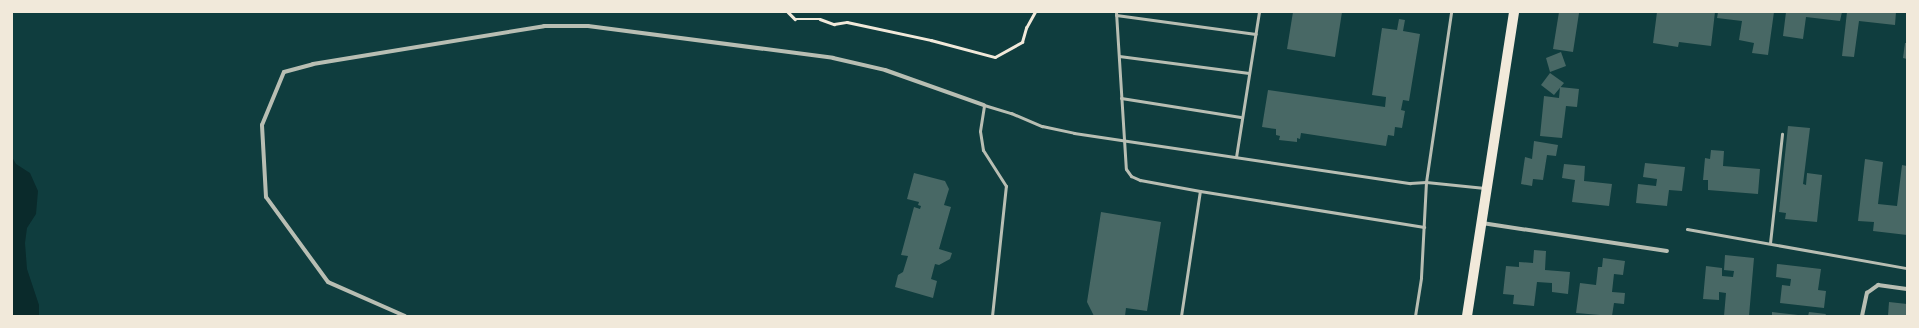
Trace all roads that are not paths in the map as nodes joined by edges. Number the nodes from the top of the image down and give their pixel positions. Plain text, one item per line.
1 (1259, 12) edge
2 (1451, 12) edge
3 (1514, 12) edge
4 (1116, 13) edge
5 (1256, 34) junction
6 (1119, 56) junction
7 (1249, 73) junction
8 (1121, 98) junction
9 (984, 105) junction
10 (1241, 117) junction
11 (1782, 134) dead end
12 (1124, 139) junction
13 (1236, 157) junction
14 (1426, 182) junction
15 (1486, 188) junction
16 (1200, 191) junction
17 (1481, 223) junction
18 (1424, 227) junction
19 (1687, 229) dead end
20 (1770, 244) junction
21 (1667, 251) dead end
22 (1907, 268) edge
23 (1907, 289) edge
24 (405, 316) edge
25 (992, 316) edge
26 (1182, 316) edge
27 (1415, 316) edge
28 (1467, 316) edge
29 (1862, 316) edge

1 - 5 lane
2 - 14 lane
3 - 15 main road
4 - 5 lane
4 - 6 lane
5 - 7 lane
6 - 7 lane
6 - 8 lane
7 - 10 lane
8 - 10 lane
8 - 12 lane
9 - 12 lane
9 - 24 street
9 - 25 lane
10 - 13 lane
11 - 20 lane
12 - 13 lane
12 - 16 lane
13 - 14 lane
14 - 15 lane
14 - 18 lane
15 - 17 main road
16 - 18 lane
16 - 26 lane
17 - 21 street
17 - 28 main road
18 - 27 lane
19 - 20 lane
20 - 22 lane
23 - 29 street

